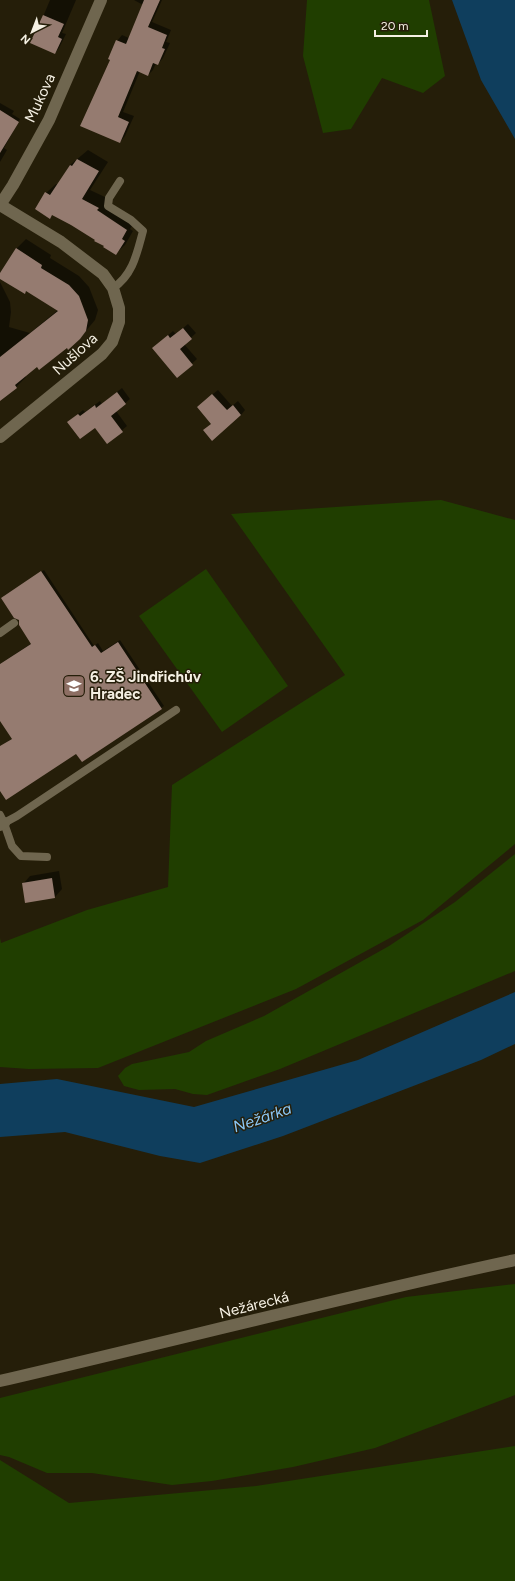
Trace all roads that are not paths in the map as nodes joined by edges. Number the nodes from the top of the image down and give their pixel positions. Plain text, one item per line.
1 (101, 0) edge
2 (120, 181) dead end
3 (0, 205) edge
4 (113, 288) junction
5 (0, 437) edge
6 (14, 623) dead end
7 (0, 633) edge
8 (176, 710) dead end
9 (1, 821) edge
10 (48, 857) dead end
11 (515, 1260) edge
12 (0, 1381) edge

1 - 3 street, Mukova
2 - 4 lane
3 - 4 street, Nušlova
4 - 5 street, Nušlova
6 - 7 lane
8 - 9 lane
9 - 10 lane
11 - 12 street, Nežárecká

